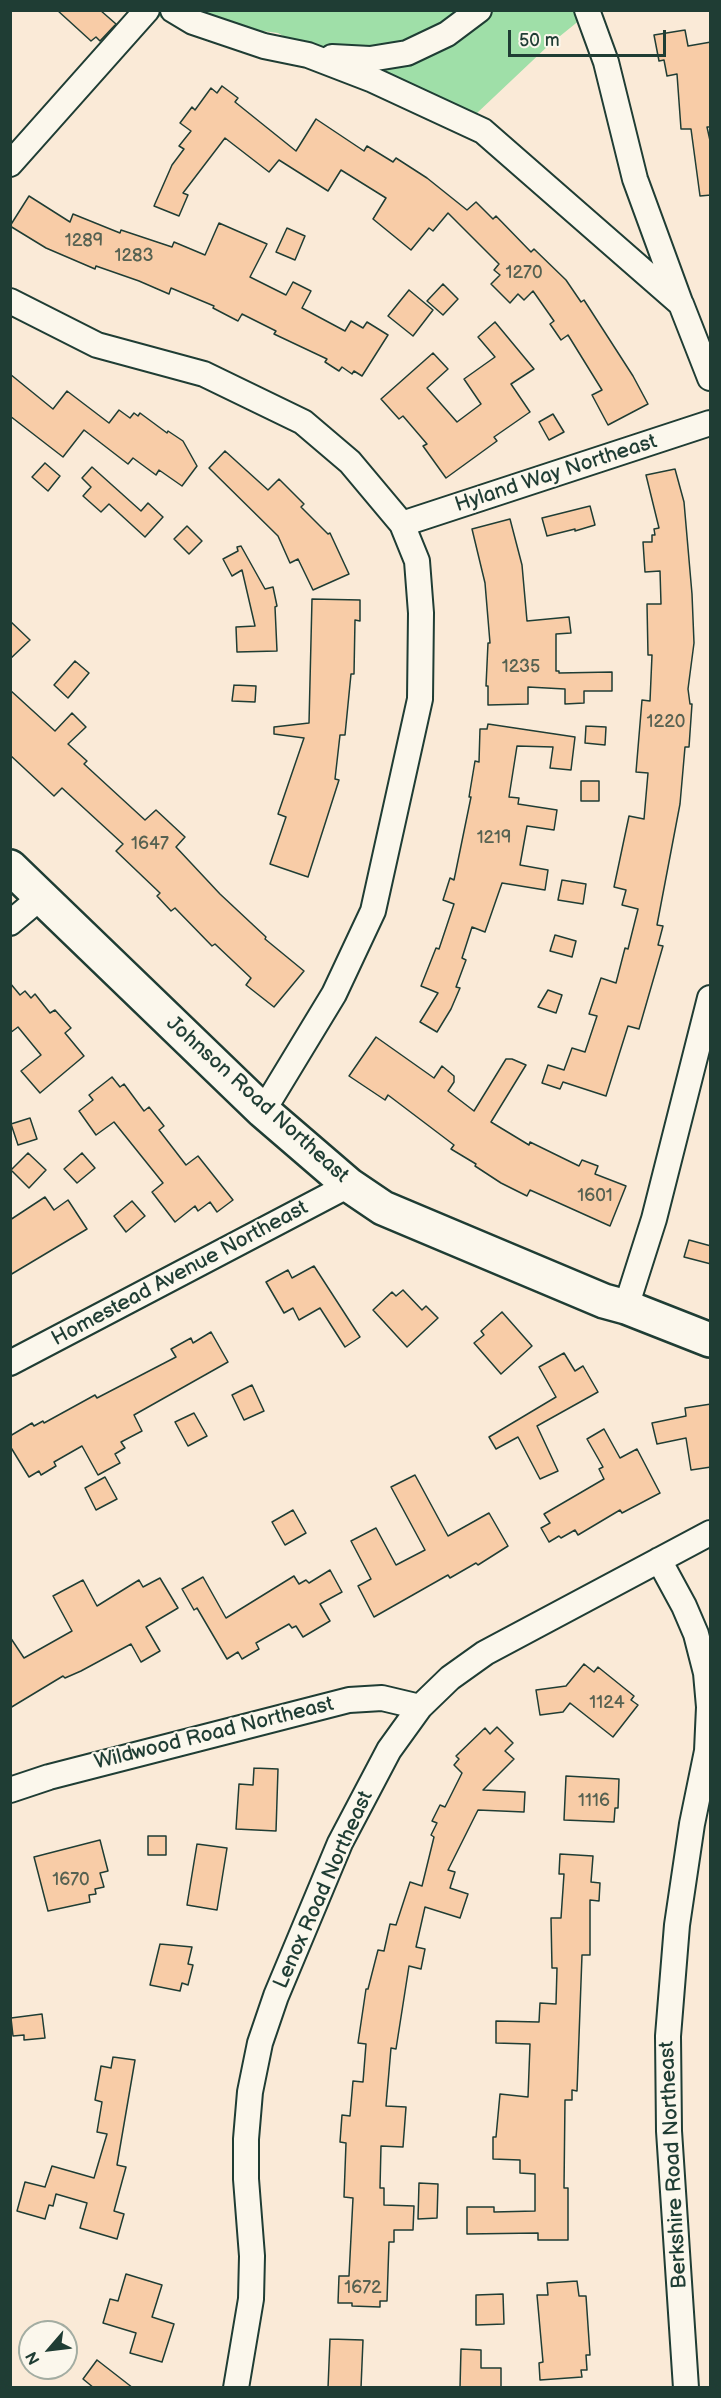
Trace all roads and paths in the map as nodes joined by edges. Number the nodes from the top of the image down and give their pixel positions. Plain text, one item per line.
1 (147, 10) edge
2 (173, 10) edge
3 (479, 10) edge
4 (587, 10) edge
5 (308, 55) junction
6 (10, 164) edge
7 (10, 301) edge
8 (681, 304) junction
9 (711, 378) edge
10 (711, 423) edge
11 (402, 524) junction
12 (10, 867) edge
13 (41, 897) junction
14 (10, 923) edge
15 (711, 998) edge
16 (263, 1111) junction
17 (350, 1185) junction
18 (626, 1307) junction
19 (711, 1340) edge
20 (10, 1363) edge
21 (711, 1533) edge
22 (659, 1560) junction
23 (420, 1707) junction
24 (10, 1790) edge
25 (236, 2388) edge
26 (686, 2388) edge

1 - 6 street
2 - 5 street
3 - 5 street
4 - 8 street
5 - 8 street
7 - 11 street
8 - 9 street
10 - 11 street, Hyland Way Northeast
11 - 16 street
12 - 13 street, Johnson Road Northeast
13 - 14 street
13 - 16 street, Johnson Road Northeast
15 - 18 street
16 - 17 street, Johnson Road Northeast
17 - 18 street, Johnson Road Northeast
17 - 20 street, Homestead Avenue Northeast
18 - 19 street, Johnson Road Northeast
21 - 22 street, Lenox Road Northeast
22 - 23 street, Lenox Road Northeast
22 - 26 street, Berkshire Road Northeast
23 - 24 street, Wildwood Road Northeast
23 - 25 street, Lenox Road Northeast

